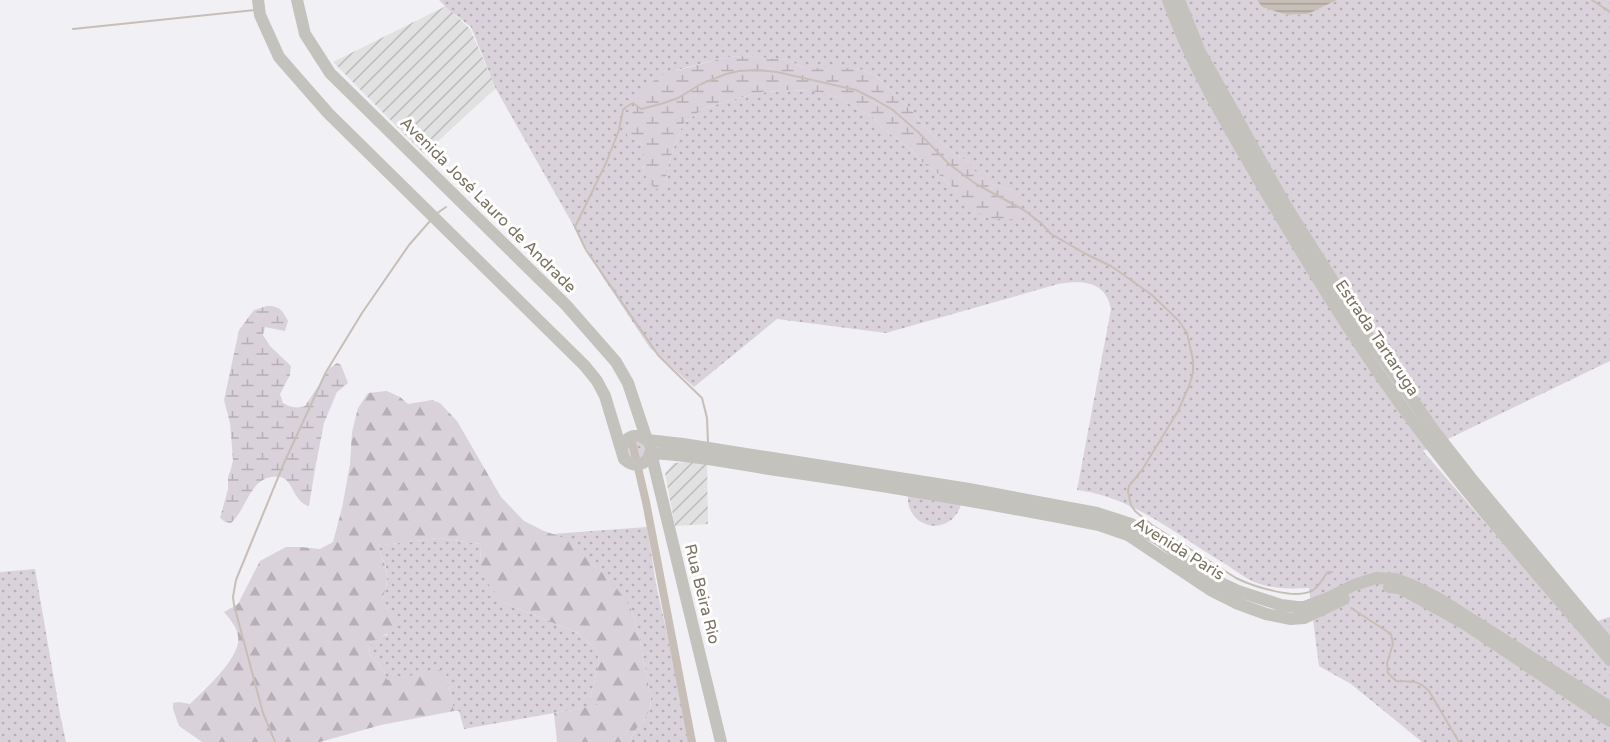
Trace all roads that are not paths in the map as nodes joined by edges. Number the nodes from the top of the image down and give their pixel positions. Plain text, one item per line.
1 (297, 0) edge
2 (1168, 0) edge
3 (1179, 0) edge
4 (259, 7) edge
5 (647, 440) junction
6 (622, 448) junction
7 (651, 453) junction
8 (1610, 645) edge
9 (1610, 660) edge
10 (1610, 706) edge
11 (1610, 721) edge
12 (721, 742) edge

1 - 5 street, Avenida José Lauro de Andrade
2 - 9 street, Estrada Tartaruga
3 - 8 street, Estrada Tartaruga
4 - 6 street
5 - 6 street
5 - 7 street
5 - 10 street, Avenida Paris
6 - 7 street
7 - 11 street, Avenida Paris
7 - 12 street, Rua Beira Rio

